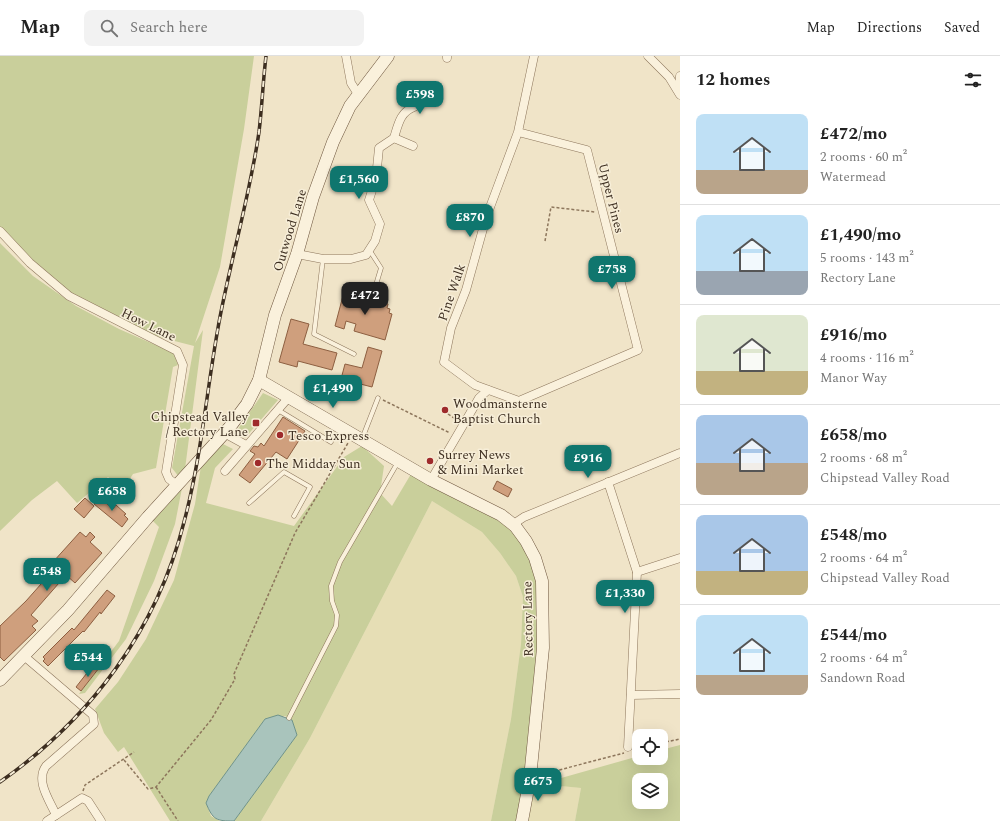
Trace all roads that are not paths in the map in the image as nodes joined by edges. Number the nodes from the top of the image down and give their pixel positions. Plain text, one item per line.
1 (346, 56) edge
2 (388, 56) edge
3 (534, 56) edge
4 (648, 56) edge
5 (680, 76) edge
6 (358, 94) junction
7 (679, 94) edge
8 (404, 95) dead end
9 (518, 132) junction
10 (394, 138) junction
11 (413, 146) dead end
12 (0, 231) edge
13 (370, 251) junction
14 (298, 254) junction
15 (323, 259) junction
16 (375, 288) dead end
17 (354, 354) dead end
18 (259, 380) junction
19 (475, 385) junction
20 (488, 390) junction
21 (289, 397) junction
22 (378, 398) road end
23 (479, 398) junction
24 (277, 410) junction
25 (224, 433) junction
26 (358, 437) junction
27 (331, 442) dead end
28 (246, 445) junction
29 (680, 453) edge
30 (399, 461) junction
31 (225, 471) dead end
32 (431, 480) junction
33 (608, 482) junction
34 (177, 485) junction
35 (249, 503) dead end
36 (294, 516) dead end
37 (515, 526) junction
38 (680, 558) edge
39 (637, 572) junction
40 (24, 656) junction
41 (0, 680) edge
42 (680, 694) edge
43 (631, 695) junction
44 (289, 718) dead end
45 (628, 749) road end
46 (56, 815) junction
47 (47, 821) edge
48 (101, 821) edge
49 (522, 821) edge

1 - 6 street
2 - 6 main road, Outwood Lane
3 - 9 street, Pine Walk
4 - 7 street
5 - 7 street
6 - 14 main road, Outwood Lane
8 - 10 street
9 - 19 street, Pine Walk
9 - 20 street, Upper Pines
10 - 11 street
10 - 13 street
12 - 34 street, How Lane
13 - 15 street
13 - 16 lane
14 - 15 street
14 - 18 main road, Outwood Lane
15 - 17 lane
18 - 21 main road, Rectory Lane
18 - 25 main road, Outwood Lane
19 - 20 street, Pine Walk
19 - 23 street
20 - 23 street
21 - 24 street
21 - 26 main road, Rectory Lane
22 - 26 lane
23 - 32 street
24 - 27 lane
24 - 28 street
25 - 28 street
25 - 34 main road, Outwood Lane
26 - 30 main road, Rectory Lane
28 - 31 street
29 - 33 street
30 - 32 main road, Rectory Lane
30 - 44 lane
32 - 37 main road, Rectory Lane
33 - 37 street
33 - 39 street
34 - 40 main road, Outwood Lane
35 - 36 lane
37 - 49 main road, Rectory Lane
38 - 39 street
39 - 43 street
40 - 41 main road, Outwood Lane
40 - 46 street
42 - 43 street
43 - 45 street
46 - 47 street
46 - 48 street

